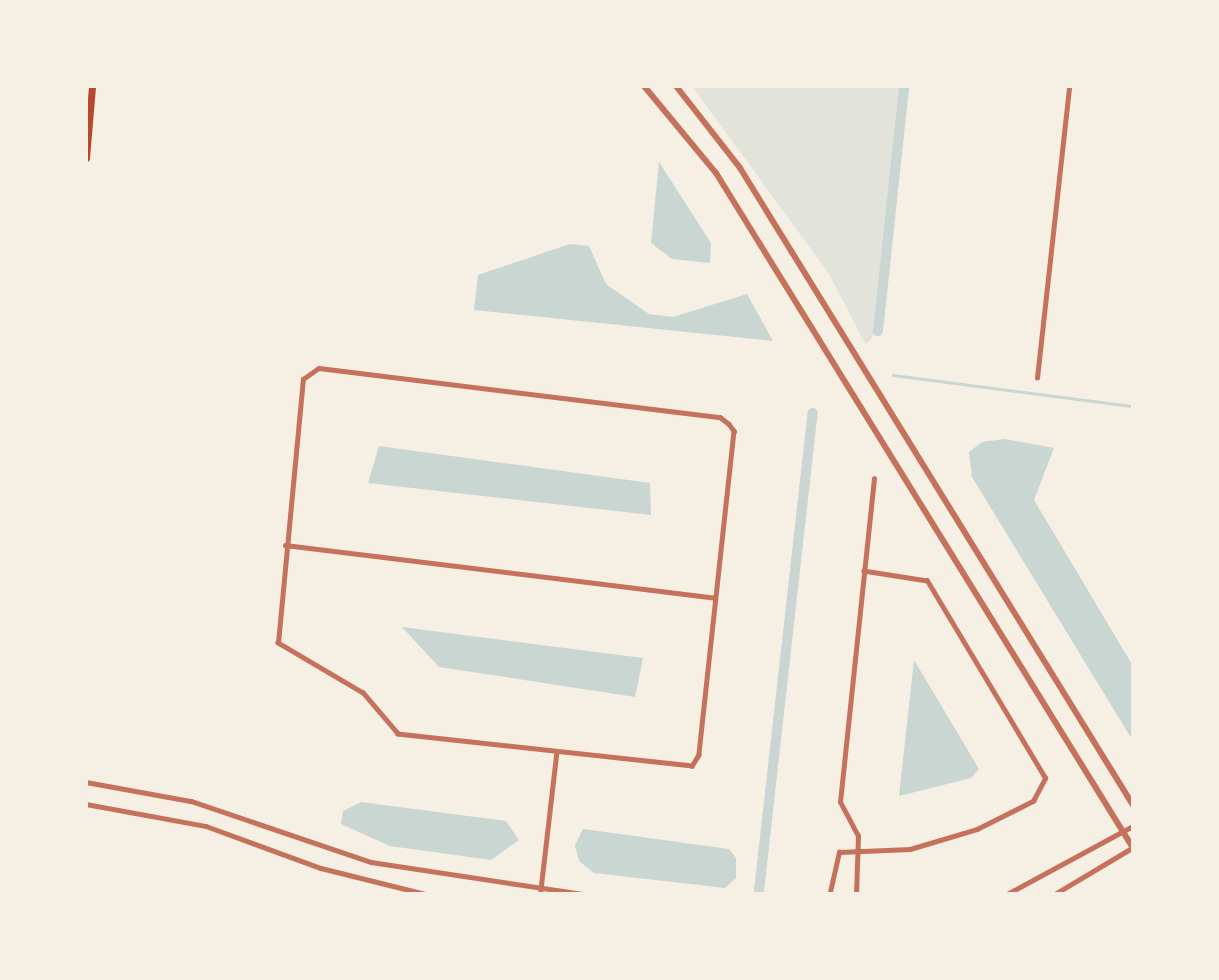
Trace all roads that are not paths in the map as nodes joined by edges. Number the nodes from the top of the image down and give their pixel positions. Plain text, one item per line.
1 (92, 86) edge
2 (644, 86) edge
3 (676, 86) edge
4 (1069, 86) edge
5 (86, 158) edge
6 (1037, 378) dead end
7 (874, 479) dead end
8 (285, 545) junction
9 (864, 571) junction
10 (715, 598) junction
11 (556, 755) junction
12 (86, 782) edge
13 (86, 804) edge
14 (1133, 805) edge
15 (1133, 826) edge
16 (1123, 831) junction
17 (1133, 847) edge
18 (858, 850) junction
19 (540, 892) edge
20 (830, 892) dead end
21 (425, 894) edge
22 (583, 894) edge
23 (856, 894) edge
24 (1007, 894) edge
25 (1055, 894) edge

1 - 5 main road
2 - 16 street
3 - 14 street
4 - 6 street
7 - 9 street
8 - 10 street
8 - 10 street
8 - 11 street
9 - 18 street
9 - 18 street
10 - 11 street
11 - 19 street
12 - 19 street
13 - 21 street
15 - 16 street
16 - 17 street
16 - 24 street
17 - 25 street
18 - 20 street
18 - 23 street
19 - 22 street

